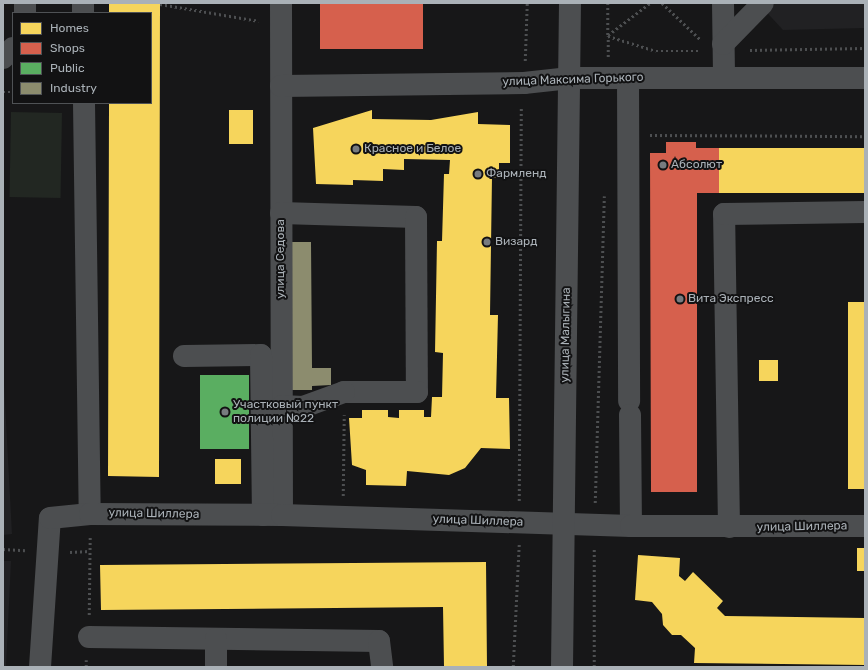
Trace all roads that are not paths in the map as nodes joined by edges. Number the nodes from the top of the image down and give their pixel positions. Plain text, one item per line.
1 (281, 3) edge
2 (570, 3) edge
3 (723, 3) edge
4 (763, 3) edge
5 (714, 44) junction
6 (12, 49) edge
7 (3, 58) edge
8 (570, 78) junction
9 (628, 78) junction
10 (724, 78) junction
11 (865, 78) edge
12 (281, 86) junction
13 (84, 104) edge
14 (865, 212) edge
15 (281, 213) junction
16 (184, 356) dead end
17 (282, 406) junction
18 (90, 514) junction
19 (272, 515) junction
20 (563, 525) junction
21 (631, 526) junction
22 (865, 526) edge
23 (730, 527) junction
24 (89, 637) road end
25 (216, 639) junction
26 (40, 667) edge
27 (216, 667) edge
28 (382, 667) edge
29 (562, 667) edge

1 - 12 street, улица Седова
2 - 8 street, улица Малыгина
3 - 5 street
4 - 5 street
5 - 10 street
6 - 7 street
8 - 9 street, улица Максима Горького
8 - 12 street, улица Максима Горького
8 - 20 street, улица Малыгина
9 - 10 street, улица Максима Горького
9 - 21 street
10 - 11 street, улица Максима Горького
12 - 15 street, улица Седова
13 - 18 street
14 - 23 street
15 - 17 street, улица Седова
15 - 17 street
16 - 19 street
17 - 19 street, улица Седова
18 - 19 street, улица Шиллера
18 - 26 street, улица Шиллера
19 - 20 street, улица Шиллера
20 - 21 street, улица Шиллера
20 - 29 street, улица Малыгина
21 - 23 street, улица Шиллера
22 - 23 street, улица Шиллера
24 - 25 street
25 - 27 street
25 - 28 street

